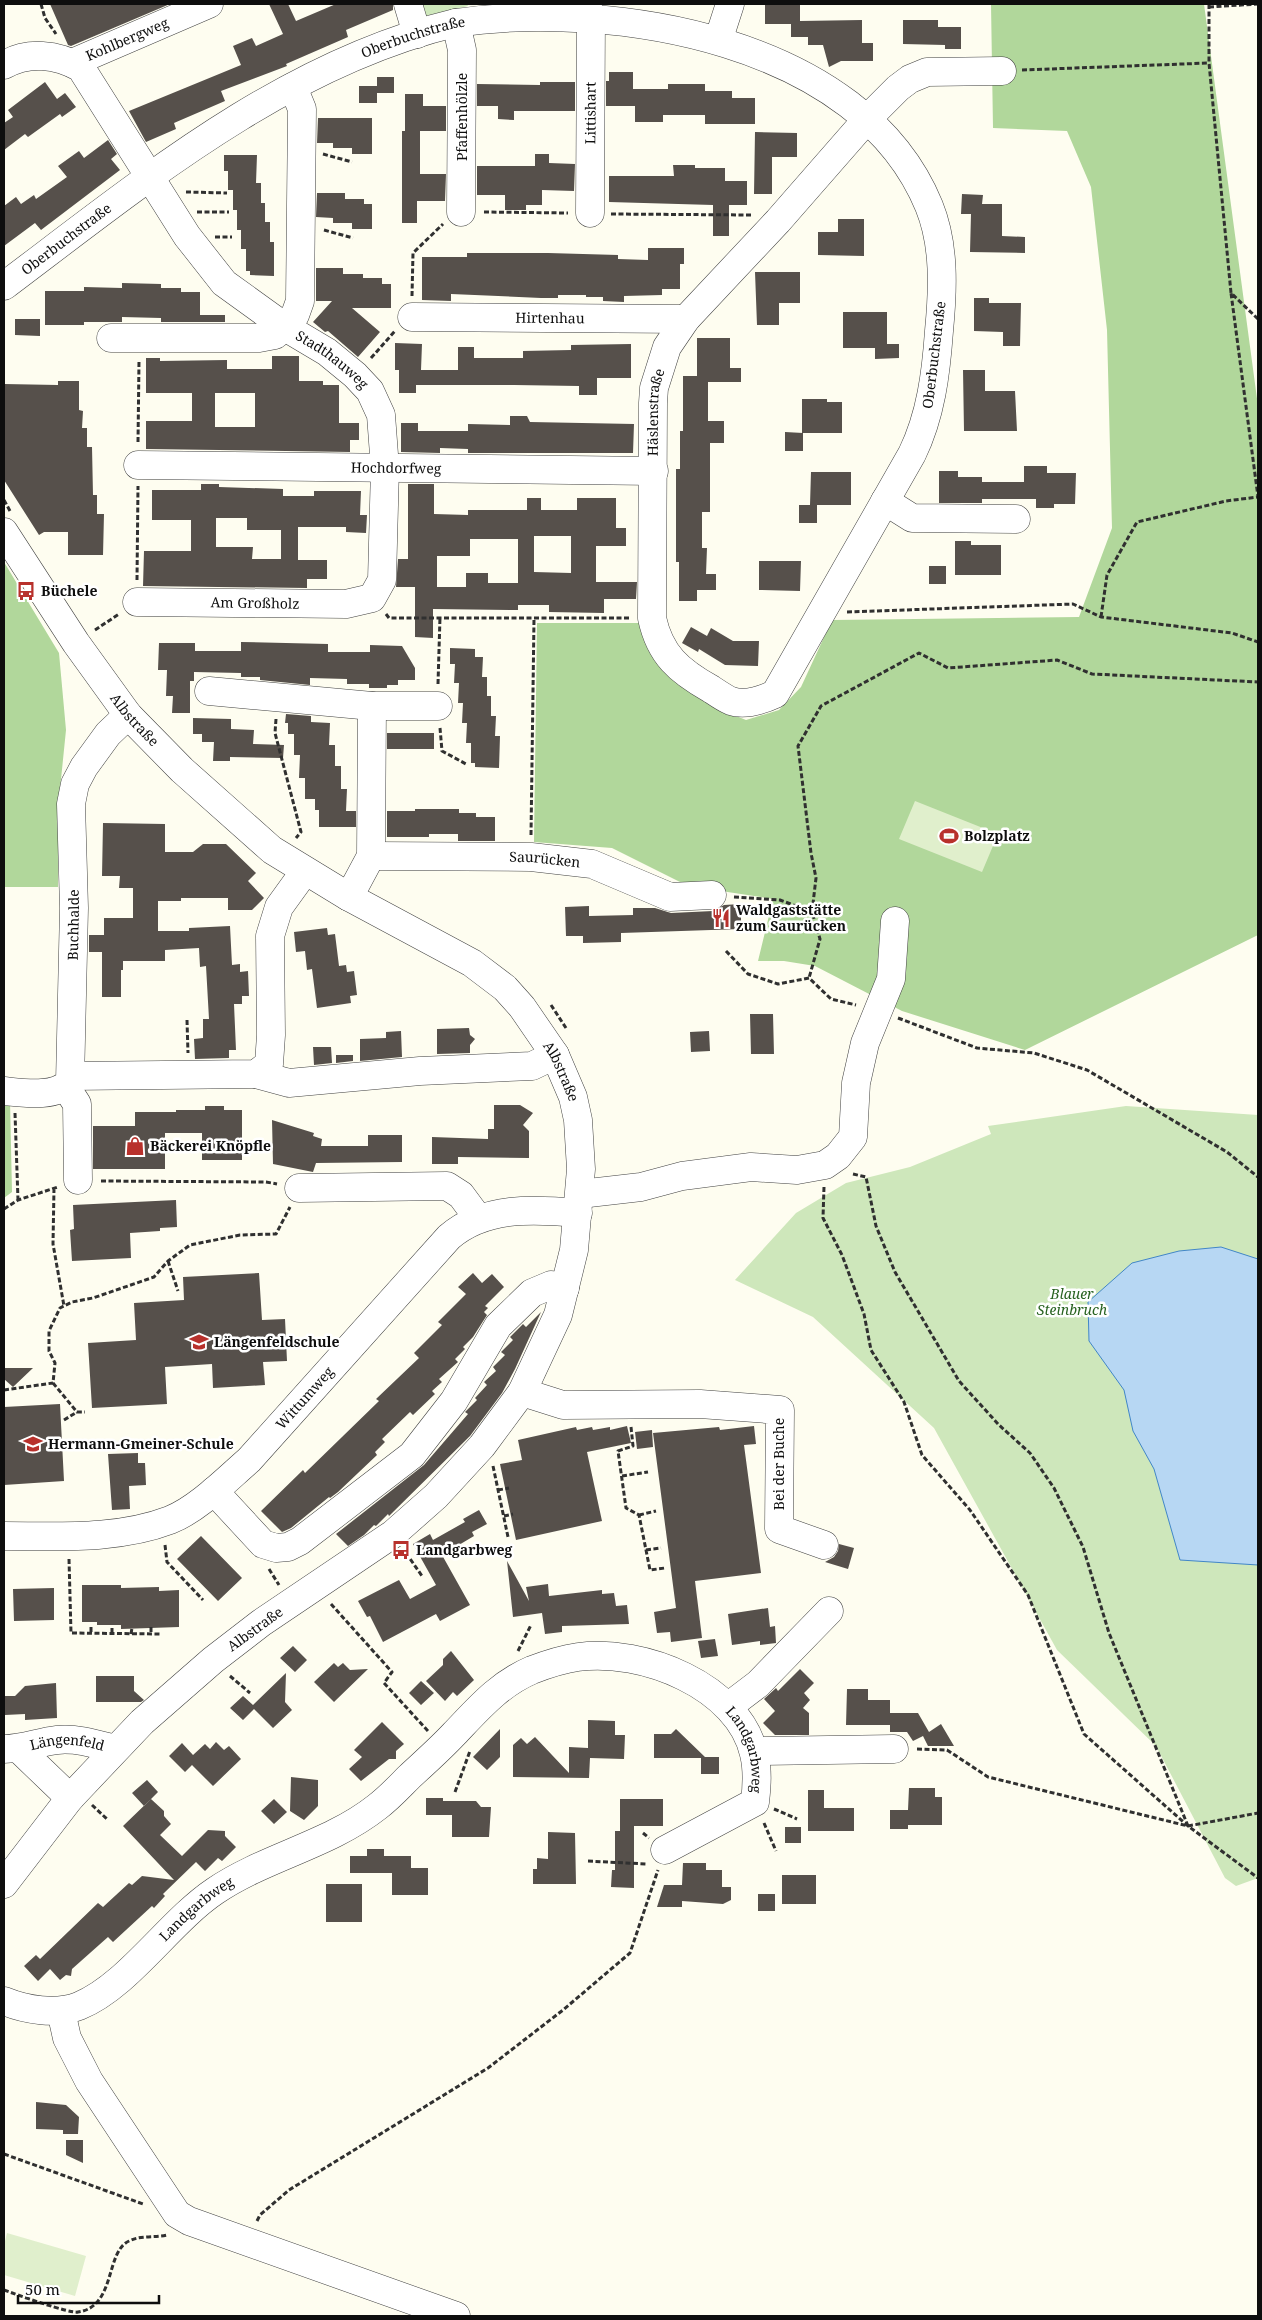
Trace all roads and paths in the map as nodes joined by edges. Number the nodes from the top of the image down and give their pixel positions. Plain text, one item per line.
1 (209, 4) edge
2 (408, 4) edge
3 (730, 4) edge
4 (1258, 4) edge
5 (1209, 5) edge
6 (592, 14) junction
7 (456, 23) junction
8 (417, 34) junction
9 (720, 35) junction
10 (72, 63) junction
11 (1209, 63) junction
12 (4, 65) edge
13 (1002, 71) joint
14 (293, 87) junction
15 (868, 118) junction
16 (155, 186) junction
17 (227, 193) dead end
18 (461, 212) junction
19 (590, 213) junction
20 (778, 221) junction
21 (301, 224) junction
22 (353, 238) dead end
23 (4, 286) edge
24 (1231, 293) junction
25 (412, 316) junction
26 (686, 319) junction
27 (1258, 319) edge
28 (285, 326) junction
29 (110, 338) dead end
30 (356, 376) junction
31 (138, 465) dead end
32 (385, 468) junction
33 (654, 470) junction
34 (4, 500) edge
35 (885, 501) junction
36 (1016, 518) dead end
37 (9, 525) edge
38 (372, 598) junction
39 (137, 602) joint
40 (823, 613) junction
41 (440, 617) junction
42 (1101, 617) junction
43 (652, 618) junction
44 (534, 619) junction
45 (1258, 642) edge
46 (76, 643) junction
47 (1258, 682) edge
48 (209, 691) dead end
49 (775, 694) joint
50 (276, 696) junction
51 (372, 706) junction
52 (438, 706) junction
53 (128, 715) junction
54 (466, 764) dead end
55 (371, 856) junction
56 (531, 857) junction
57 (294, 864) junction
58 (712, 895) joint
59 (349, 897) junction
60 (812, 912) junction
61 (895, 921) dead end
62 (726, 951) dead end
63 (809, 978) junction
64 (548, 1001) dead end
65 (880, 1011) junction
66 (187, 1020) dead end
67 (562, 1046) junction
68 (256, 1074) junction
69 (188, 1076) junction
70 (68, 1081) junction
71 (9, 1092) edge
72 (825, 1165) junction
73 (1258, 1177) edge
74 (66, 1184) junction
75 (299, 1188) junction
76 (18, 1200) junction
77 (579, 1203) junction
78 (4, 1209) edge
79 (478, 1218) junction
80 (168, 1261) junction
81 (565, 1288) junction
82 (178, 1291) dead end
83 (64, 1306) junction
84 (53, 1384) junction
85 (4, 1390) edge
86 (522, 1392) junction
87 (77, 1412) junction
88 (85, 1412) dead end
89 (64, 1420) dead end
90 (633, 1446) dead end
91 (495, 1472) dead end
92 (648, 1472) dead end
93 (622, 1476) junction
94 (509, 1488) dead end
95 (498, 1490) junction
96 (214, 1491) junction
97 (656, 1511) dead end
98 (513, 1514) dead end
99 (639, 1515) junction
100 (504, 1516) junction
101 (4, 1536) edge
102 (68, 1536) junction
103 (508, 1537) dead end
104 (164, 1540) dead end
105 (824, 1545) dead end
106 (660, 1548) dead end
107 (646, 1550) junction
108 (414, 1566) dead end
109 (664, 1568) dead end
110 (422, 1576) dead end
111 (316, 1588) junction
112 (203, 1600) dead end
113 (829, 1611) dead end
114 (91, 1627) dead end
115 (150, 1627) dead end
116 (112, 1628) dead end
117 (132, 1628) dead end
118 (91, 1634) junction
119 (112, 1634) junction
120 (132, 1634) junction
121 (150, 1634) junction
122 (160, 1634) dead end
123 (240, 1684) dead end
124 (250, 1693) dead end
125 (729, 1706) junction
126 (448, 1740) junction
127 (11, 1749) edge
128 (115, 1749) junction
129 (894, 1749) joint
130 (754, 1751) junction
131 (454, 1792) dead end
132 (755, 1802) junction
133 (83, 1803) junction
134 (1258, 1813) edge
135 (108, 1820) dead end
136 (1188, 1826) junction
137 (665, 1850) junction
138 (776, 1850) dead end
139 (588, 1861) dead end
140 (1258, 1878) edge
141 (4, 1884) edge
142 (4, 2001) edge
143 (61, 2010) junction
144 (4, 2154) edge
145 (183, 2218) junction
146 (247, 2242) junction
147 (4, 2290) edge
148 (456, 2316) edge

1 - 10 street, Kohlbergweg
2 - 8 street
3 - 9 street
4 - 5 path
5 - 11 path
6 - 7 street, Oberbuchstraße
6 - 9 street, Oberbuchstraße
6 - 19 street, Littishart
7 - 8 street, Oberbuchstraße
7 - 18 street, Pfaffenhölzle
8 - 14 street, Oberbuchstraße
9 - 15 street, Oberbuchstraße
10 - 12 street, Kohlbergweg
10 - 16 street, Kohlbergweg
11 - 13 path
11 - 24 path
13 - 15 street
14 - 16 street, Oberbuchstraße
14 - 21 street
15 - 20 street, Häslenstraße
15 - 35 street, Oberbuchstraße
16 - 17 path
16 - 23 street, Oberbuchstraße
16 - 28 street, Stadthauweg
18 - 19 path
18 - 25 path
19 - 20 path
20 - 26 street, Häslenstraße
21 - 22 path
21 - 28 street
24 - 27 path
24 - 42 path
25 - 26 street, Hirtenhau
25 - 30 path
26 - 33 street, Häslenstraße
28 - 29 street
28 - 30 street, Stadthauweg
30 - 32 street, Stadthauweg
31 - 32 street, Hochdorfweg
32 - 33 street, Hochdorfweg
32 - 38 street, Stadthauweg
33 - 43 street, Häslenstraße
34 - 37 path
35 - 36 street
35 - 40 street, Oberbuchstraße
37 - 46 street, Albstraße
38 - 39 street, Am Großholz
38 - 41 path
39 - 46 path
40 - 42 path
40 - 49 street, Oberbuchstraße
41 - 44 path
41 - 52 path
42 - 45 path
43 - 44 path
43 - 49 street, Häslenstraße
44 - 56 path
46 - 53 street, Albstraße
47 - 60 path
48 - 50 street
50 - 51 street
50 - 57 path
51 - 52 street
51 - 55 street
52 - 54 path
53 - 57 street, Albstraße
53 - 70 street, Buchhalde
55 - 56 street, Saurücken
55 - 59 street
56 - 58 street, Saurücken
57 - 59 street, Albstraße
57 - 68 street
58 - 60 path
59 - 67 street, Albstraße
60 - 63 path
61 - 65 street
62 - 63 path
63 - 65 path
64 - 67 path
65 - 72 street
65 - 73 path
66 - 69 path
67 - 68 street
67 - 77 street, Albstraße
68 - 69 street
69 - 70 street
70 - 71 street
70 - 74 street
71 - 76 path
72 - 77 street, Wittumweg
72 - 136 path
72 - 136 path
74 - 75 path
74 - 76 path
74 - 83 path
75 - 79 street
75 - 80 path
76 - 78 path
77 - 79 street, Wittumweg
77 - 81 street, Albstraße
79 - 96 street, Wittumweg
80 - 82 path
80 - 83 path
81 - 86 street, Albstraße
81 - 96 street
83 - 84 path
84 - 85 path
84 - 87 path
86 - 105 street, Bei der Buche
86 - 111 street, Albstraße
87 - 88 path
87 - 89 path
90 - 93 path
91 - 95 path
92 - 93 path
93 - 99 path
94 - 95 path
95 - 100 path
96 - 102 street, Wittumweg
97 - 99 path
98 - 100 path
99 - 107 path
100 - 103 path
101 - 102 street, Wittumweg
102 - 118 path
104 - 112 path
106 - 107 path
107 - 109 path
108 - 110 path
111 - 126 path
111 - 128 street, Albstraße
113 - 125 street
114 - 118 path
115 - 121 path
116 - 119 path
117 - 120 path
118 - 119 path
119 - 120 path
120 - 121 path
121 - 122 path
123 - 124 path
125 - 126 street, Landgarbweg
125 - 130 street, Landgarbweg
126 - 131 path
126 - 143 street, Landgarbweg
127 - 128 street, Längenfeld
127 - 133 street, Längenfeld
128 - 133 street, Albstraße
129 - 130 street
129 - 136 path
130 - 132 street, Landgarbweg
132 - 137 street, Landgarbweg
132 - 138 path
133 - 135 path
133 - 141 street, Albstraße
134 - 136 path
136 - 140 path
137 - 139 path
137 - 146 path
142 - 143 street, Landgarbweg
143 - 145 street
144 - 145 path
145 - 146 street
145 - 147 path
146 - 148 street

